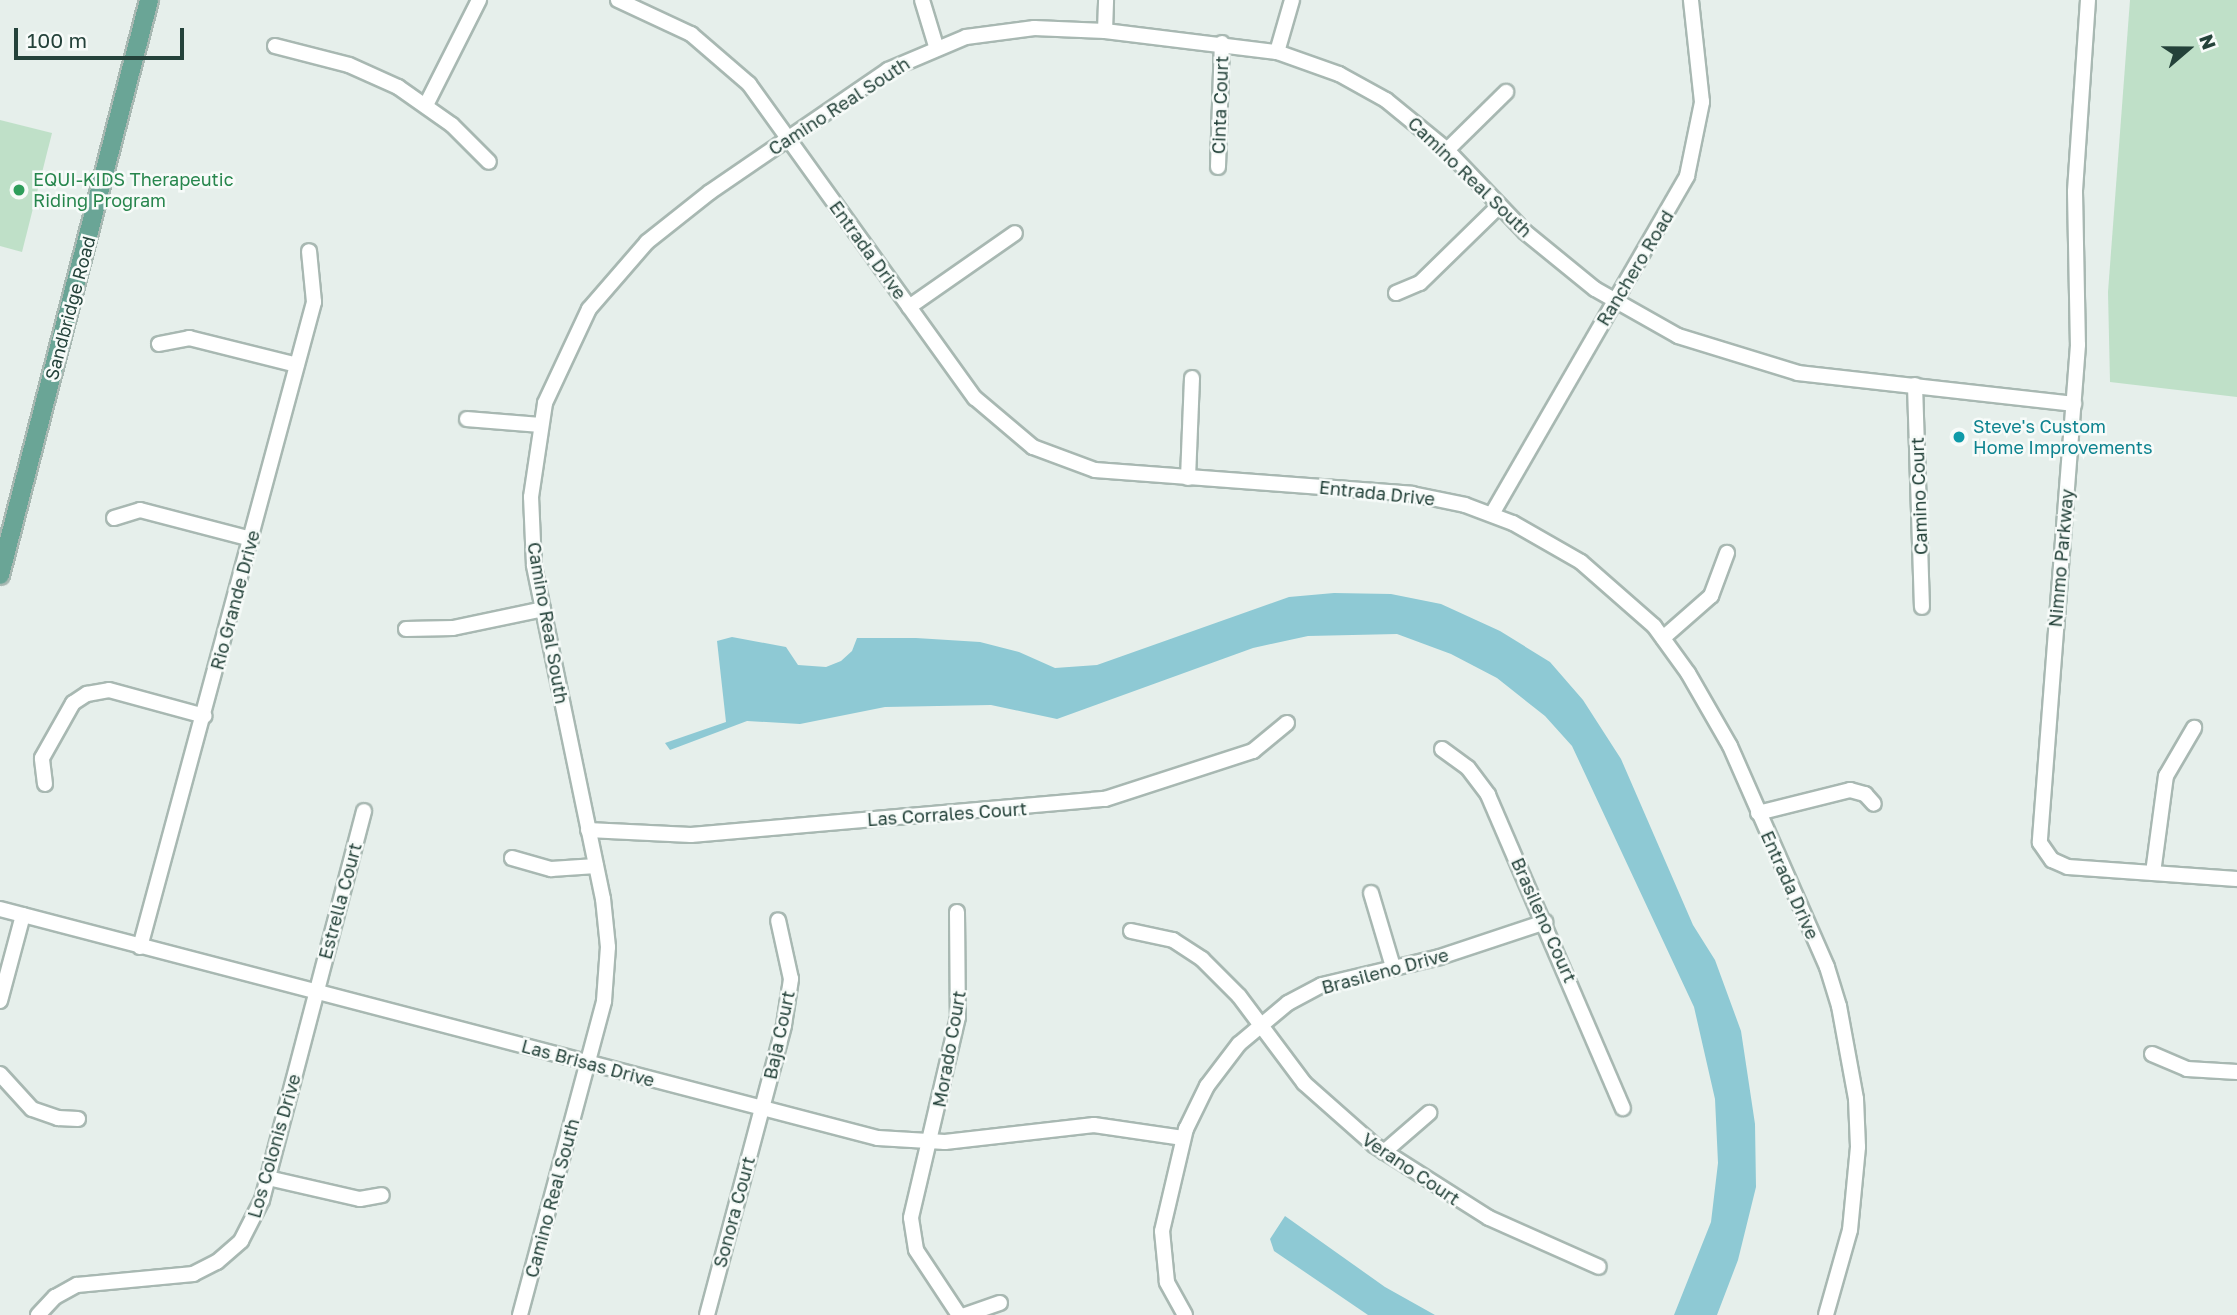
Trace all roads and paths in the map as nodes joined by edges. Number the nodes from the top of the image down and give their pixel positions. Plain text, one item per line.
1 (149, 0) edge
2 (479, 0) edge
3 (618, 0) edge
4 (922, 0) edge
5 (1106, 0) edge
6 (1292, 0) edge
7 (1691, 0) edge
8 (2088, 0) edge
9 (1105, 31) junction
10 (1222, 43) junction
11 (275, 46) dead end
12 (936, 46) junction
13 (1277, 52) junction
14 (1506, 92) dead end
15 (426, 104) junction
16 (787, 138) junction
17 (1447, 150) junction
18 (489, 162) dead end
19 (1218, 167) dead end
20 (1498, 207) junction
21 (1015, 233) dead end
22 (309, 251) dead end
23 (1396, 293) dead end
24 (1615, 303) junction
25 (909, 307) junction
26 (159, 344) dead end
27 (297, 365) junction
28 (1192, 378) dead end
29 (1915, 385) junction
30 (2074, 404) junction
31 (467, 419) dead end
32 (540, 425) junction
33 (1188, 478) junction
34 (1492, 514) junction
35 (114, 518) dead end
36 (251, 539) junction
37 (1727, 553) dead end
38 (0, 575) edge
39 (1922, 607) dead end
40 (543, 609) junction
41 (405, 629) dead end
42 (1663, 638) junction
43 (205, 716) junction
44 (1287, 723) dead end
45 (2194, 727) dead end
46 (1442, 749) dead end
47 (45, 784) dead end
48 (1874, 804) dead end
49 (364, 811) dead end
50 (1758, 813) junction
51 (588, 830) junction
52 (512, 858) dead end
53 (596, 866) junction
54 (2153, 873) junction
55 (2237, 879) edge
56 (1371, 893) dead end
57 (0, 909) edge
58 (957, 912) dead end
59 (23, 915) junction
60 (778, 920) dead end
61 (1545, 922) junction
62 (1131, 932) dead end
63 (141, 947) junction
64 (1393, 967) junction
65 (316, 992) junction
66 (0, 1001) edge
67 (1259, 1024) junction
68 (2151, 1054) dead end
69 (588, 1063) junction
70 (2237, 1072) edge
71 (0, 1074) edge
72 (1623, 1108) dead end
73 (762, 1109) junction
74 (1429, 1114) dead end
75 (78, 1119) dead end
76 (1183, 1138) junction
77 (930, 1142) junction
78 (1384, 1152) junction
79 (268, 1178) junction
80 (382, 1195) dead end
81 (1599, 1266) dead end
82 (1000, 1303) dead end
83 (38, 1315) edge
84 (520, 1315) edge
85 (707, 1315) edge
86 (959, 1315) edge
87 (965, 1315) edge
88 (1185, 1315) edge
89 (1826, 1315) edge

1 - 38 main road, Sandbridge Road
2 - 15 street
3 - 16 street, Entrada Drive
4 - 12 street
5 - 9 street
6 - 13 street
7 - 24 street, Ranchero Road
8 - 30 street, Nimmo Parkway
9 - 10 street, Camino Real South
9 - 12 street, Camino Real South
10 - 13 street, Camino Real South
10 - 19 street, Cinta Court
11 - 15 street
12 - 16 street, Camino Real South
13 - 17 street, Camino Real South
14 - 17 street
15 - 18 street
16 - 25 street, Entrada Drive
16 - 32 street, Camino Real South
17 - 20 street, Camino Real South
20 - 23 street
20 - 24 street, Camino Real South
21 - 25 street
22 - 27 street, Rio Grande Drive
24 - 29 street, Camino Real South
24 - 34 street, Ranchero Road
25 - 33 street, Entrada Drive
26 - 27 street
27 - 36 street, Rio Grande Drive
28 - 33 street
29 - 30 street, Camino Real South
29 - 39 street, Camino Court
30 - 54 street, Nimmo Parkway
31 - 32 street
32 - 40 street, Camino Real South
33 - 34 street, Entrada Drive
34 - 42 street, Entrada Drive
35 - 36 street
36 - 43 street, Rio Grande Drive
37 - 42 street
40 - 41 street
40 - 51 street, Camino Real South
42 - 50 street, Entrada Drive
43 - 47 street
43 - 63 street, Rio Grande Drive
44 - 51 street, Las Corrales Court
45 - 54 street
46 - 61 street, Brasileno Court
48 - 50 street
49 - 65 street, Estrella Court
50 - 89 street, Entrada Drive
51 - 53 street, Camino Real South
52 - 53 street
53 - 69 street, Camino Real South
54 - 55 street
56 - 64 street
57 - 59 street, Las Brisas Drive
58 - 77 street, Morado Court
59 - 63 street, Las Brisas Drive
59 - 66 street
60 - 73 street, Baja Court
61 - 64 street, Brasileno Drive
61 - 72 street, Brasileno Court
62 - 67 street, Verano Court
63 - 65 street, Las Brisas Drive
64 - 67 street, Brasileno Drive
65 - 69 street, Las Brisas Drive
65 - 79 street, Los Colonis Drive
67 - 76 street, Brasileno Drive
67 - 78 street, Verano Court
68 - 70 street
69 - 73 street, Las Brisas Drive
69 - 84 street, Camino Real South
71 - 75 street
73 - 77 street, Las Brisas Drive
73 - 85 street, Sonora Court
74 - 78 street
76 - 77 street, Las Brisas Drive
76 - 88 street, Brasileno Drive
77 - 86 street, Morado Court
78 - 81 street, Verano Court
79 - 80 street
79 - 83 street, Los Colonis Drive
82 - 87 street

